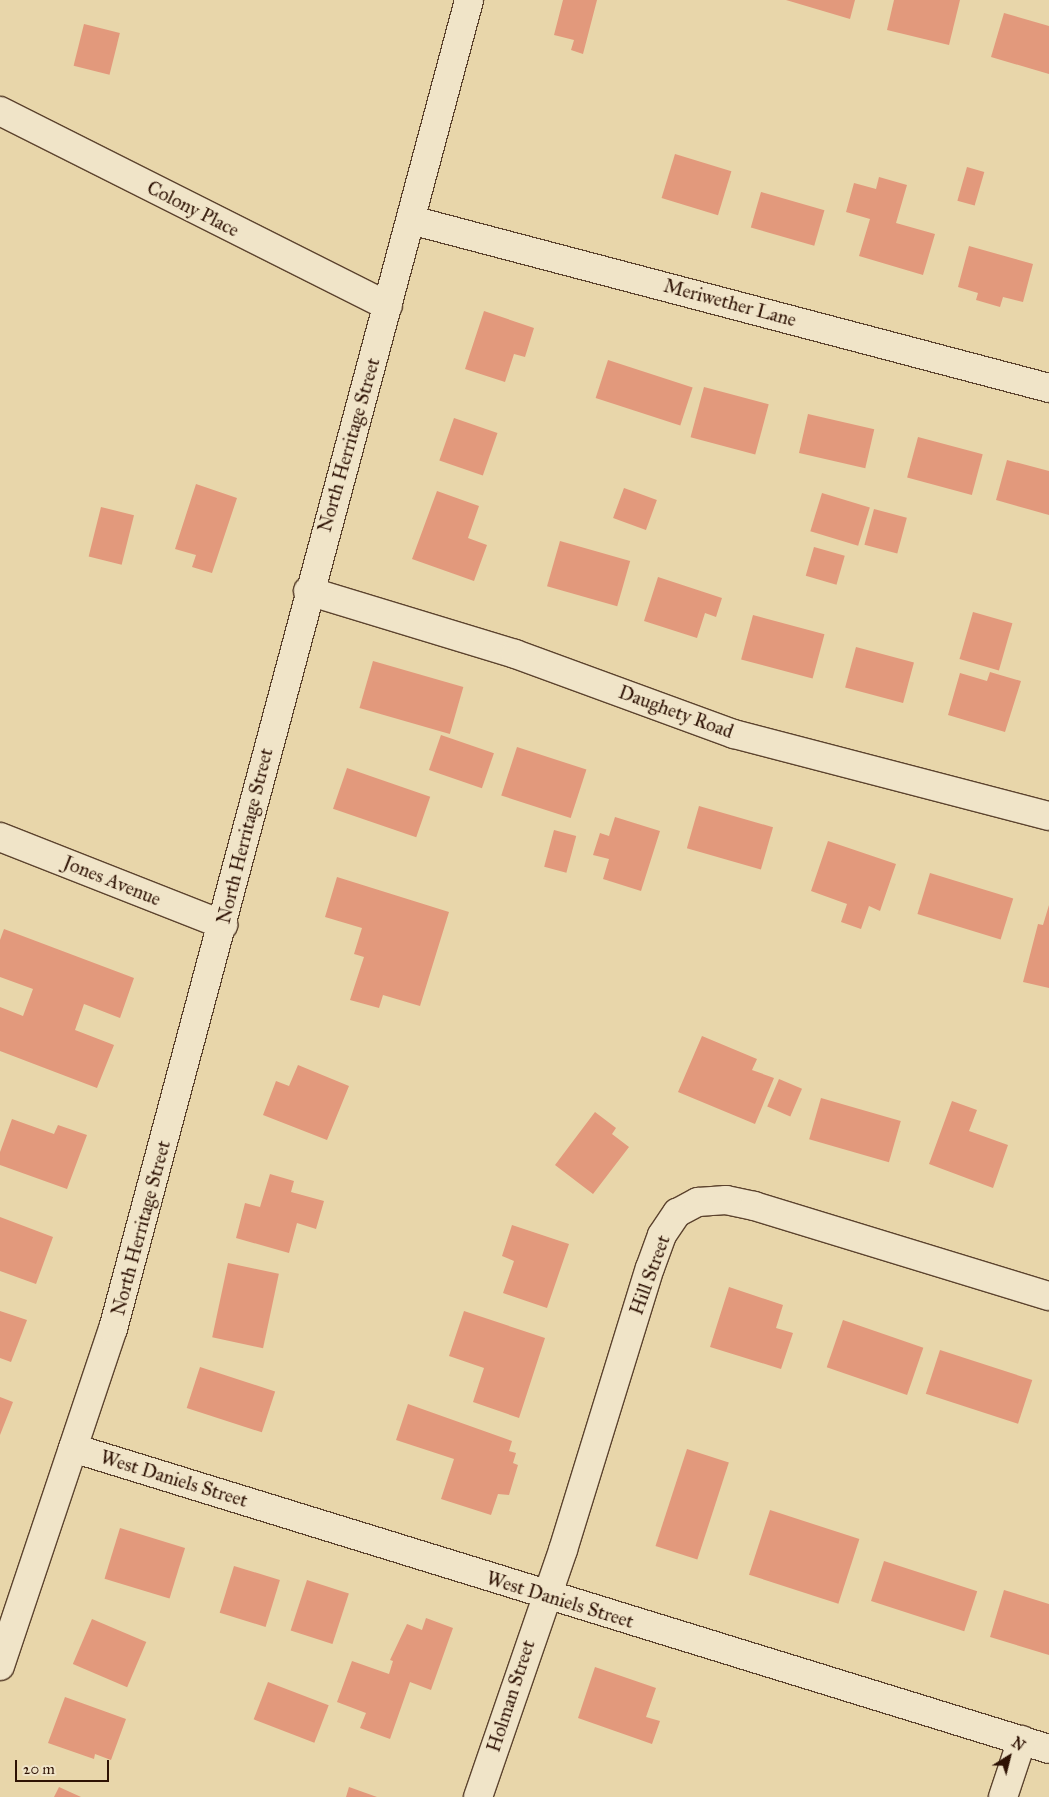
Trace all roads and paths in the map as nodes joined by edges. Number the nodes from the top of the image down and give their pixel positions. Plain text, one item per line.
1 (469, 0) edge
2 (0, 110) edge
3 (411, 220) junction
4 (388, 306) junction
5 (1049, 388) edge
6 (308, 591) junction
7 (1049, 816) edge
8 (0, 837) edge
9 (223, 925) junction
10 (1049, 1296) edge
11 (73, 1448) junction
12 (546, 1596) junction
13 (2, 1654) edge
14 (1022, 1740) junction
15 (1049, 1749) edge
16 (478, 1797) edge
17 (1003, 1797) edge

1 - 3 street, North Herritage Street
2 - 4 street, Colony Place
3 - 4 street, North Herritage Street
3 - 5 street, Meriwether Lane
4 - 6 street, North Herritage Street
6 - 7 street, Daughety Road
6 - 9 street, North Herritage Street
8 - 9 street, Jones Avenue
9 - 11 street, North Herritage Street
10 - 12 street, Hill Street
11 - 12 street, West Daniels Street
11 - 13 street, North Herritage Street
12 - 14 street, West Daniels Street
12 - 16 street, Holman Street
14 - 15 street, West Daniels Street
14 - 17 street

